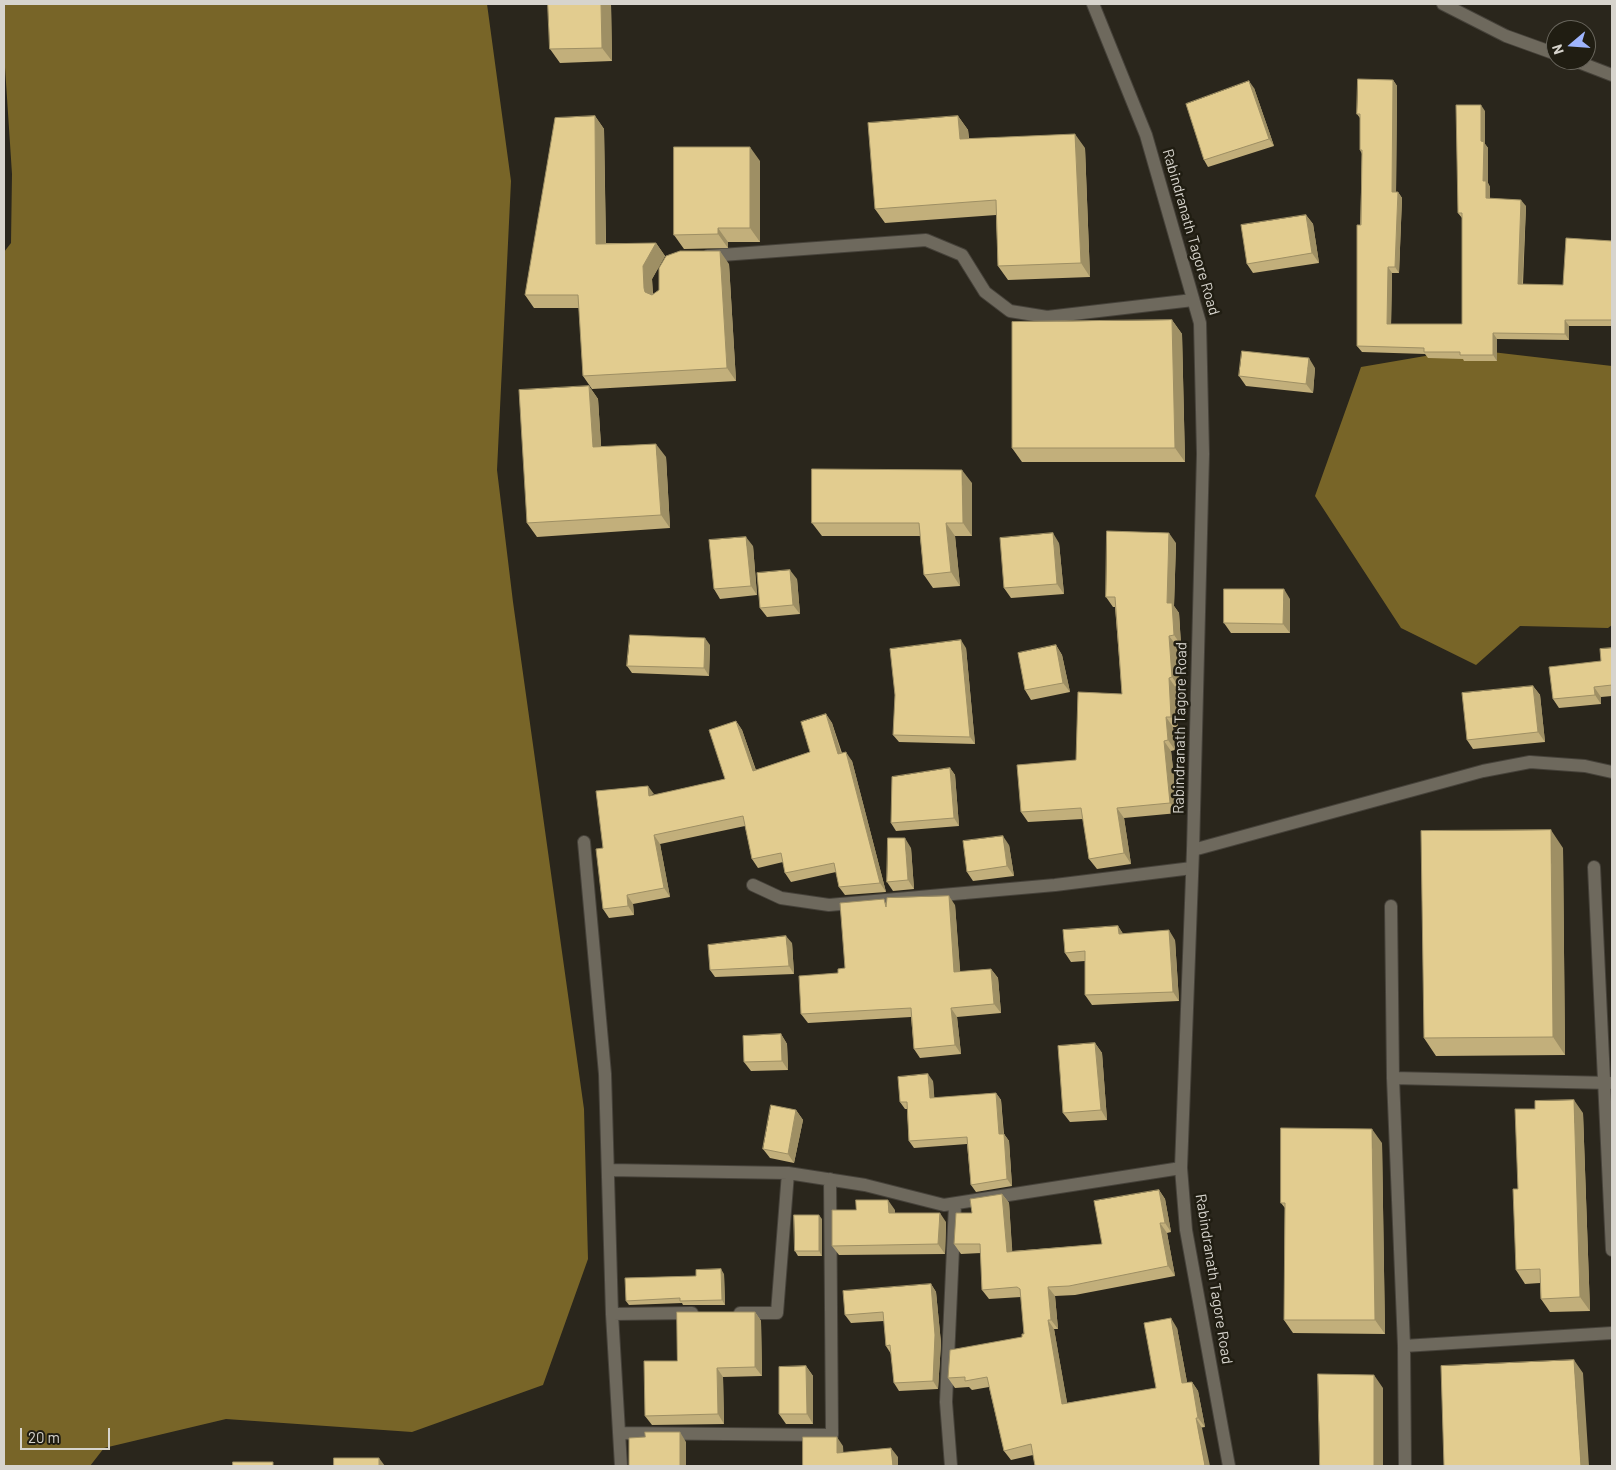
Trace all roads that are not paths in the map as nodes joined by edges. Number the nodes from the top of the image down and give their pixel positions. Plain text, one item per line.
1 (1093, 4) edge
2 (1443, 4) edge
3 (1546, 50) edge
4 (1596, 69) edge
5 (1612, 76) edge
6 (697, 256) edge
7 (1193, 300) junction
8 (1612, 772) edge
9 (584, 842) dead end
10 (1193, 850) junction
11 (1594, 867) dead end
12 (1192, 868) junction
13 (753, 885) dead end
14 (1391, 906) dead end
15 (1393, 1078) junction
16 (1608, 1083) edge
17 (1181, 1168) junction
18 (608, 1170) junction
19 (788, 1173) junction
20 (830, 1179) junction
21 (956, 1205) junction
22 (1612, 1250) edge
23 (709, 1313) edge
24 (728, 1313) edge
25 (612, 1314) junction
26 (1612, 1333) edge
27 (1404, 1346) junction
28 (619, 1432) junction
29 (621, 1466) edge
30 (951, 1466) edge
31 (1229, 1466) edge
32 (1405, 1466) edge

1 - 7 street, Rabindranath Tagore Road
2 - 3 street
4 - 5 street
6 - 7 street
7 - 10 street, Rabindranath Tagore Road
8 - 10 street
9 - 18 street
10 - 12 street, Rabindranath Tagore Road
11 - 16 street
12 - 13 street
12 - 17 street, Rabindranath Tagore Road
14 - 15 street
15 - 16 street
15 - 27 street
16 - 22 street
17 - 21 street
17 - 31 street, Rabindranath Tagore Road
18 - 19 street
18 - 25 street
19 - 20 street
19 - 24 street
20 - 21 street
20 - 28 street
21 - 30 street
23 - 25 street
25 - 28 street
26 - 27 street
27 - 32 street
28 - 29 street

